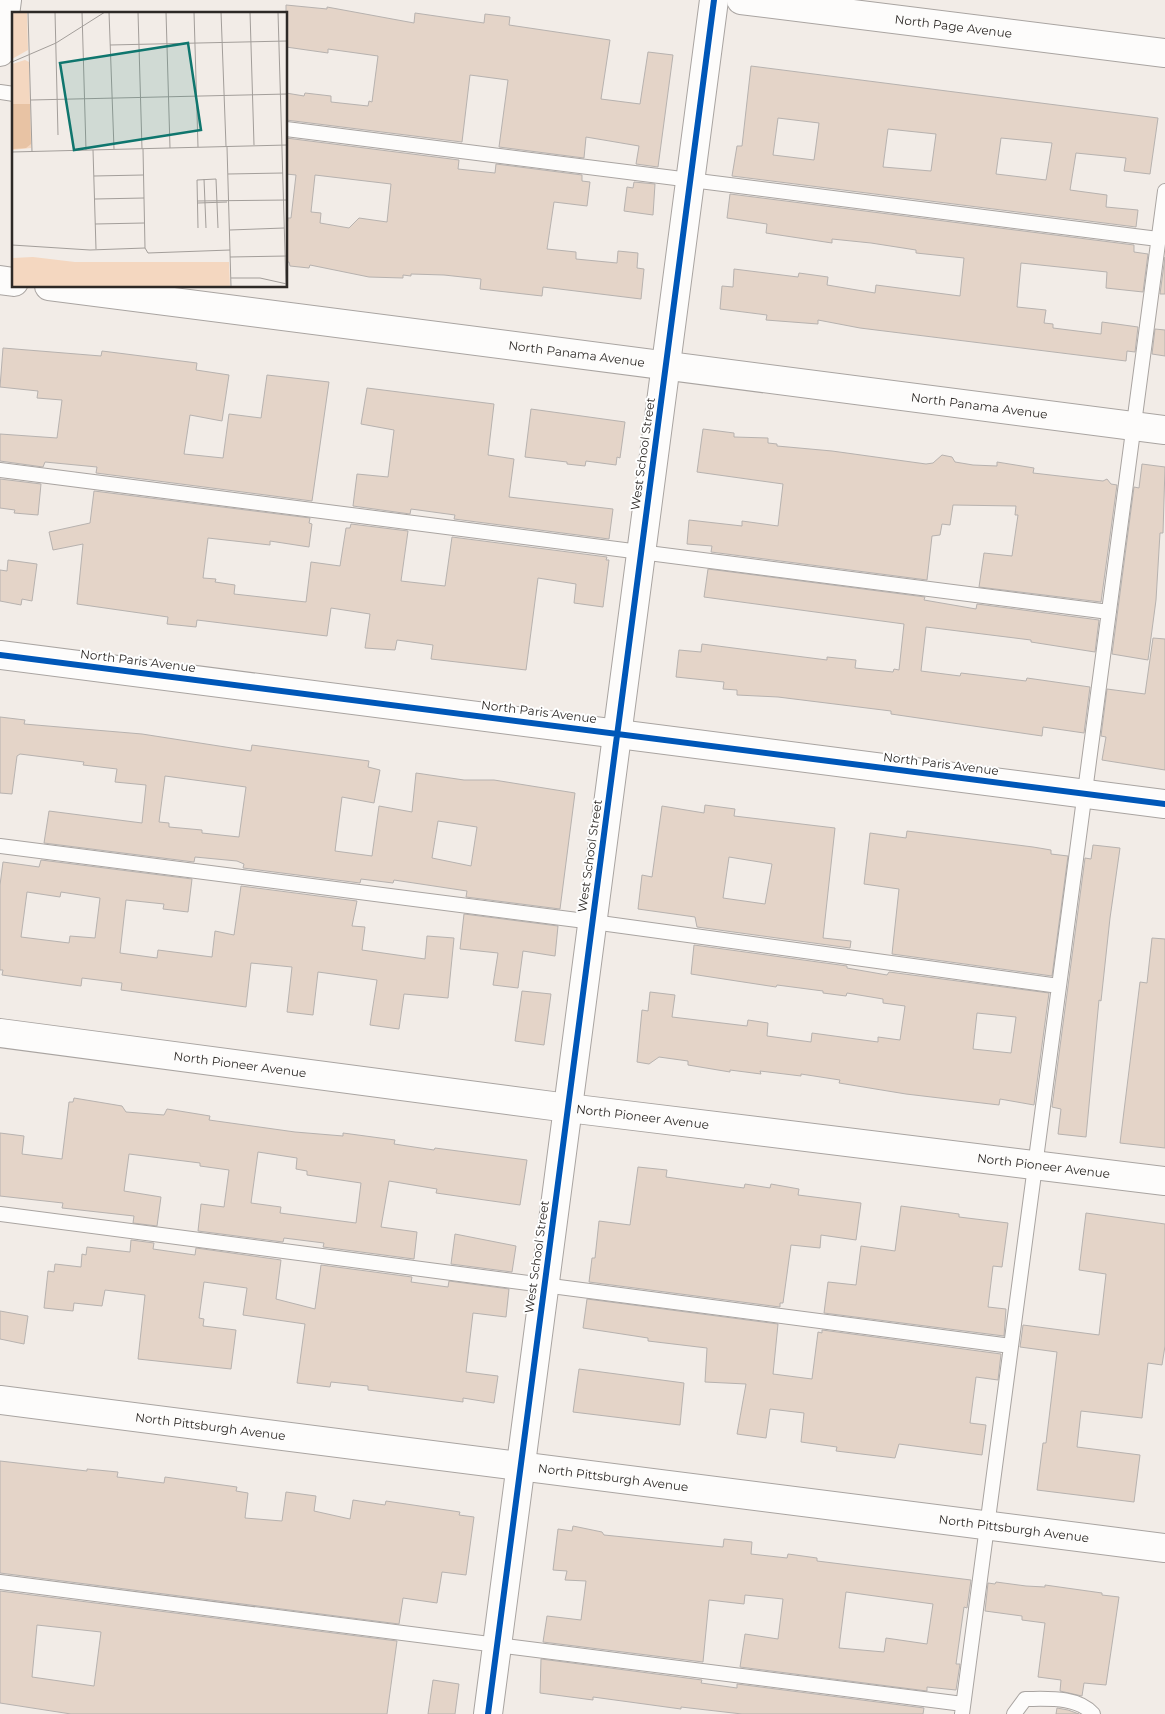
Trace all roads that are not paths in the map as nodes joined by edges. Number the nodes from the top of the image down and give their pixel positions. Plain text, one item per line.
1 (7, 0) edge
2 (714, 0) edge
3 (741, 0) edge
4 (0, 52) edge
5 (1165, 53) edge
6 (288, 129) edge
7 (690, 181) junction
8 (1165, 190) edge
9 (1158, 239) junction
10 (64, 288) edge
11 (666, 366) junction
12 (1134, 426) junction
13 (1165, 430) edge
14 (0, 470) edge
15 (642, 551) junction
16 (1109, 612) junction
17 (0, 655) edge
18 (618, 734) junction
19 (1085, 793) junction
20 (1165, 804) edge
21 (0, 846) edge
22 (593, 922) junction
23 (1059, 986) junction
24 (0, 1033) edge
25 (568, 1108) junction
26 (1035, 1166) junction
27 (1165, 1181) edge
28 (0, 1214) edge
29 (544, 1286) junction
30 (1010, 1346) junction
31 (0, 1400) edge
32 (520, 1466) junction
33 (987, 1526) junction
34 (1165, 1548) edge
35 (0, 1582) edge
36 (497, 1645) junction
37 (962, 1709) edge
38 (488, 1714) edge
39 (1014, 1714) edge
40 (1093, 1714) edge

1 - 4 street
2 - 7 street, West School Street
3 - 5 street, North Page Avenue
6 - 7 lane
7 - 9 lane
7 - 11 street, West School Street
8 - 9 lane
9 - 12 lane
10 - 11 street, North Panama Avenue
11 - 12 street, North Panama Avenue
11 - 15 street, West School Street
12 - 13 street, North Panama Avenue
12 - 16 lane
14 - 15 lane
15 - 16 lane
15 - 18 street, West School Street
16 - 19 lane
17 - 18 street, North Paris Avenue
18 - 19 street, North Paris Avenue
18 - 22 street, West School Street
19 - 20 street, North Paris Avenue
19 - 23 lane
21 - 22 lane
22 - 23 lane
22 - 25 street, West School Street
23 - 26 lane
24 - 25 street, North Pioneer Avenue
25 - 26 street, North Pioneer Avenue
25 - 29 street, West School Street
26 - 27 street, North Pioneer Avenue
26 - 30 lane
28 - 29 lane
29 - 30 lane
29 - 32 street, West School Street
30 - 33 lane
31 - 32 street, North Pittsburgh Avenue
32 - 33 street, North Pittsburgh Avenue
32 - 36 street, West School Street
33 - 34 street, North Pittsburgh Avenue
33 - 37 lane
35 - 36 lane
36 - 37 lane
36 - 38 street, West School Street
39 - 40 lane

